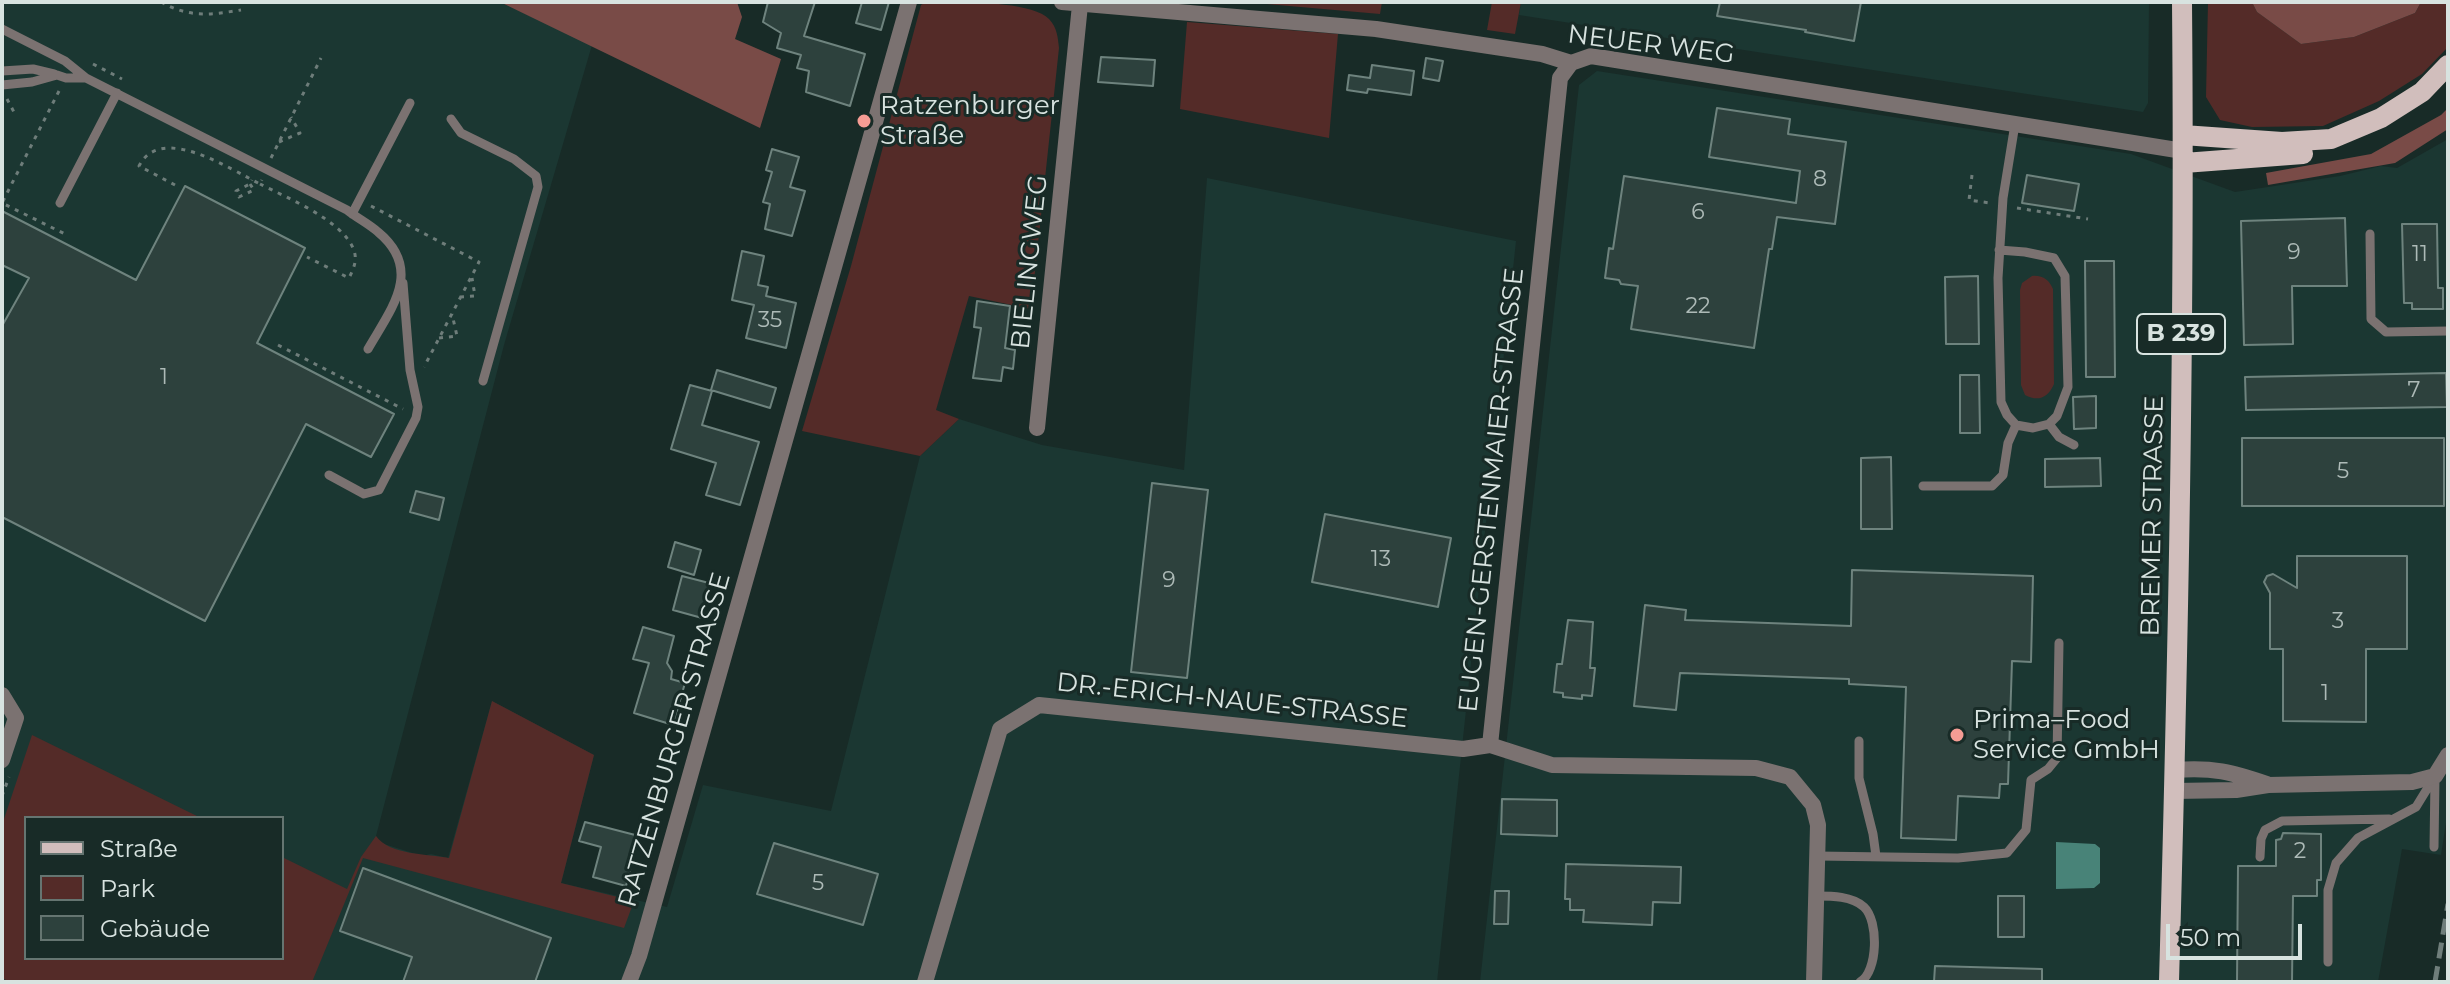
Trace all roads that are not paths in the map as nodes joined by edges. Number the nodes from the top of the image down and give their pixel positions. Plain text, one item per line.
1 (909, 2) edge
2 (1062, 2) edge
3 (2182, 2) edge
4 (1080, 5) junction
5 (2, 29) edge
6 (1571, 63) junction
7 (2448, 65) edge
8 (2, 71) edge
9 (61, 76) junction
10 (86, 78) junction
11 (2448, 83) edge
12 (4, 89) edge
13 (117, 93) junction
14 (410, 103) dead end
15 (451, 119) dead end
16 (2015, 124) junction
17 (2183, 150) junction
18 (60, 203) dead end
19 (352, 214) junction
20 (2370, 234) dead end
21 (1999, 250) junction
22 (403, 276) junction
23 (2448, 331) edge
24 (368, 349) dead end
25 (483, 381) dead end
26 (2049, 424) junction
27 (2016, 425) junction
28 (1037, 428) dead end
29 (2074, 445) dead end
30 (329, 475) dead end
31 (1923, 486) dead end
32 (2059, 643) dead end
33 (2, 695) edge
34 (1859, 741) dead end
35 (1490, 745) junction
36 (2448, 755) edge
37 (2, 760) edge
38 (2175, 770) junction
39 (2435, 776) junction
40 (2268, 785) junction
41 (2174, 791) junction
42 (2393, 818) junction
43 (2434, 847) dead end
44 (1817, 856) junction
45 (1876, 856) junction
46 (2260, 857) dead end
47 (1816, 896) junction
48 (2328, 962) dead end
49 (629, 982) edge
50 (925, 982) edge
51 (1814, 982) edge
52 (1860, 982) edge
53 (2169, 982) edge

1 - 49 street, RATZENBURGER STRASSE
2 - 4 street, NEUER WEG
3 - 17 main road, BREMER STRASSE / B 239
4 - 6 street, NEUER WEG
4 - 28 street, BIELINGWEG
5 - 10 lane
6 - 16 street, NEUER WEG
6 - 35 street, EUGEN-GERSTENMAIER-STRASSE
7 - 17 main road
8 - 9 lane
9 - 10 lane
9 - 12 lane
10 - 13 lane
11 - 17 main road
13 - 18 lane
13 - 19 lane
14 - 19 lane
15 - 25 lane
16 - 17 street, NEUER WEG
16 - 21 lane
17 - 38 main road, BREMER STRASSE / B 239
19 - 22 lane
20 - 23 lane
21 - 26 lane
21 - 27 lane
22 - 24 lane
22 - 30 lane
26 - 27 lane
26 - 29 lane
27 - 31 lane
32 - 45 lane
33 - 37 street
34 - 45 lane
35 - 44 street, EUGEN-GERSTENMAIER-STRASSE
35 - 50 street, DR.-ERICH-NAUE-STRASSE
36 - 39 street
38 - 40 street
38 - 41 main road, BREMER STRASSE / B 239
39 - 40 street
39 - 42 lane
39 - 43 lane
40 - 41 street
41 - 53 main road, BREMER STRASSE / B 239
42 - 46 lane
42 - 48 lane
44 - 45 lane
44 - 47 street, EUGEN-GERSTENMAIER-STRASSE
47 - 51 street, EUGEN-GERSTENMAIER-STRASSE
47 - 52 lane

